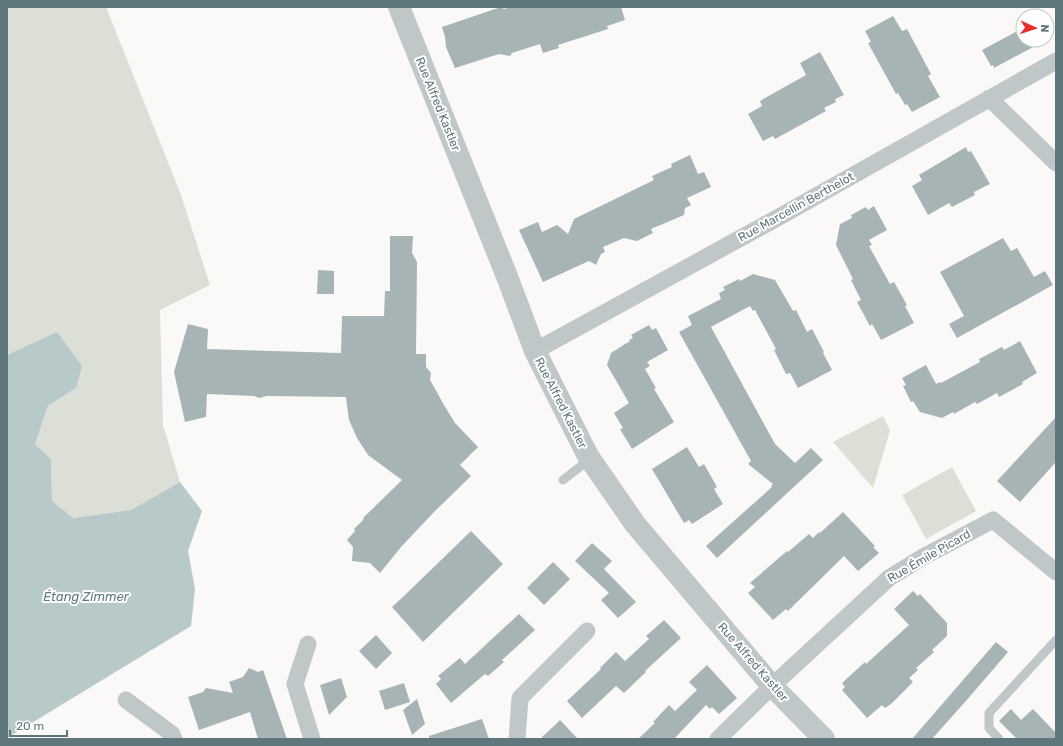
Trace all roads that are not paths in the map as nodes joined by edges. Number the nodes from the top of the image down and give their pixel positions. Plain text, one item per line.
1 (399, 7) edge
2 (1056, 61) edge
3 (989, 98) junction
4 (1056, 163) edge
5 (535, 351) junction
6 (590, 459) junction
7 (563, 480) dead end
8 (1056, 572) edge
9 (587, 631) dead end
10 (1056, 640) edge
11 (308, 644) dead end
12 (772, 686) junction
13 (126, 700) dead end
14 (174, 739) edge
15 (312, 739) edge
16 (517, 739) edge
17 (718, 739) edge
18 (824, 739) edge
19 (999, 739) edge

1 - 5 street, Rue Alfred Kastler
2 - 3 street, Rue Marcellin Berthelot
3 - 4 street
3 - 5 street, Rue Marcellin Berthelot
5 - 6 street, Rue Alfred Kastler
6 - 7 lane
6 - 12 street, Rue Alfred Kastler
8 - 12 street, Rue Émile Picard
9 - 16 street
10 - 19 lane
11 - 15 street
12 - 17 street
12 - 18 street, Rue Alfred Kastler
13 - 14 street

